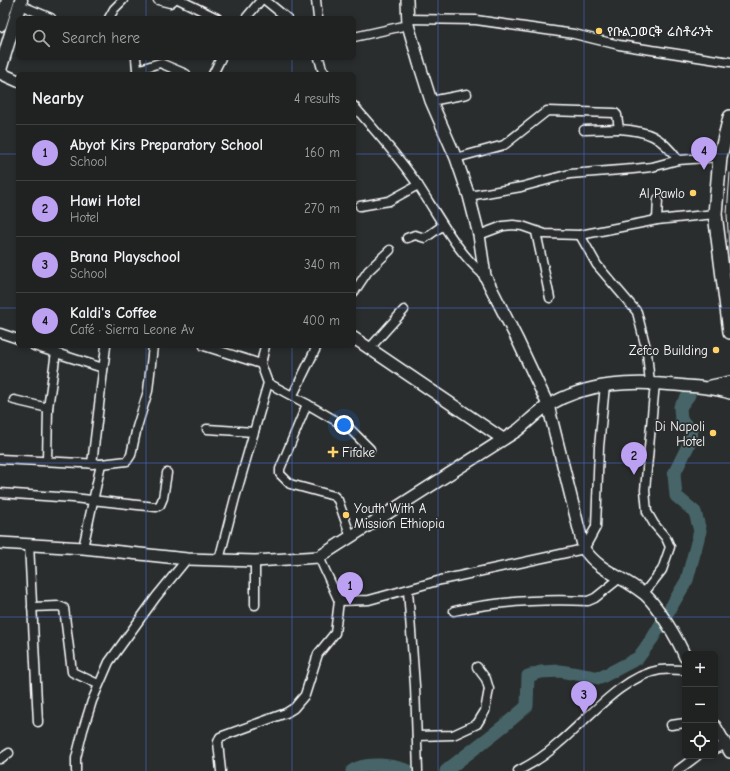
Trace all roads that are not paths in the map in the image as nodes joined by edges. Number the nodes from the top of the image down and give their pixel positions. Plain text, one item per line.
1 (8, 0) edge
2 (123, 0) edge
3 (158, 0) edge
4 (174, 0) edge
5 (180, 0) edge
6 (261, 0) edge
7 (265, 0) edge
8 (316, 0) edge
9 (407, 0) edge
10 (20, 3) edge
11 (47, 16) edge
12 (110, 16) edge
13 (213, 16) edge
14 (248, 16) edge
15 (285, 16) edge
16 (318, 16) edge
17 (408, 22) junction
18 (0, 24) edge
19 (12, 28) junction
20 (356, 36) edge
21 (136, 60) edge
22 (220, 60) edge
23 (319, 60) edge
24 (730, 62) edge
25 (0, 70) edge
26 (136, 72) edge
27 (181, 72) edge
28 (214, 72) edge
29 (322, 72) edge
30 (0, 73) edge
31 (16, 80) edge
32 (466, 94) dead end
33 (432, 101) junction
34 (356, 108) edge
35 (730, 117) edge
36 (619, 129) junction
37 (584, 130) dead end
38 (720, 157) junction
39 (456, 158) junction
40 (678, 160) junction
41 (418, 186) junction
42 (469, 196) junction
43 (658, 199) dead end
44 (360, 206) dead end
45 (715, 214) junction
46 (658, 220) junction
47 (442, 226) junction
48 (536, 232) junction
49 (479, 235) junction
50 (580, 235) junction
51 (407, 238) dead end
52 (390, 250) dead end
53 (485, 276) junction
54 (356, 289) edge
55 (550, 298) dead end
56 (404, 310) dead end
57 (730, 332) edge
58 (0, 333) edge
59 (16, 338) edge
60 (356, 339) edge
61 (42, 348) edge
62 (106, 348) edge
63 (153, 348) edge
64 (210, 348) edge
65 (264, 348) edge
66 (316, 348) edge
67 (369, 349) junction
68 (56, 352) junction
69 (261, 364) junction
70 (103, 368) junction
71 (730, 382) edge
72 (268, 383) junction
73 (652, 384) junction
74 (605, 385) junction
75 (698, 387) junction
76 (730, 393) edge
77 (293, 395) junction
78 (14, 400) dead end
79 (306, 404) junction
80 (548, 406) junction
81 (48, 408) junction
82 (207, 429) dead end
83 (254, 432) junction
84 (503, 439) junction
85 (370, 449) dead end
86 (0, 459) edge
87 (47, 461) junction
88 (92, 464) junction
89 (101, 464) junction
90 (167, 473) dead end
91 (0, 493) edge
92 (93, 500) junction
93 (351, 537) junction
94 (0, 543) edge
95 (29, 544) junction
96 (83, 548) junction
97 (584, 549) junction
98 (319, 557) junction
99 (187, 559) junction
100 (219, 560) junction
101 (255, 561) junction
102 (620, 578) junction
103 (408, 590) junction
104 (644, 593) junction
105 (339, 601) junction
106 (254, 605) dead end
107 (32, 606) junction
108 (454, 610) dead end
109 (682, 652) edge
110 (477, 667) dead end
111 (682, 670) edge
112 (98, 684) junction
113 (38, 722) dead end
114 (682, 724) edge
115 (672, 726) dead end
116 (718, 735) edge
117 (417, 736) junction
118 (723, 749) edge
119 (9, 753) dead end
120 (0, 759) edge
121 (693, 759) edge
122 (529, 769) edge
123 (76, 771) edge
124 (221, 771) edge
125 (418, 771) edge
126 (518, 771) edge
127 (677, 771) edge

1 - 18 main road
2 - 12 street
3 - 4 street
5 - 13 street
6 - 14 street
7 - 15 street
8 - 16 street
9 - 17 street
10 - 11 street
10 - 19 main road
17 - 20 street
17 - 24 street
17 - 33 street
18 - 19 street
19 - 25 main road
21 - 26 street
22 - 28 street
23 - 29 street
26 - 27 street
30 - 31 street
32 - 33 street
33 - 39 street
34 - 41 street
35 - 38 main road
36 - 37 street
36 - 39 street
36 - 40 street
38 - 40 street
38 - 45 main road
39 - 42 street
40 - 42 street
41 - 44 street
41 - 47 street
42 - 49 street
43 - 46 street
45 - 46 street
45 - 57 main road
46 - 50 street
47 - 51 street
47 - 53 street
48 - 49 street
48 - 50 street
48 - 55 street
49 - 53 street
50 - 73 street
52 - 54 street
53 - 80 street
56 - 67 street
58 - 59 street
60 - 67 street
61 - 68 street
62 - 70 street
63 - 89 street
64 - 69 street
65 - 69 street
66 - 77 street
67 - 84 street
68 - 70 street
68 - 81 street
69 - 72 street
70 - 88 street
71 - 75 street
72 - 77 street
72 - 83 street
73 - 74 street
73 - 75 street
73 - 104 street
74 - 80 street
74 - 97 street
75 - 76 street
77 - 79 street
78 - 81 street
79 - 85 street
79 - 93 street
80 - 84 street
80 - 97 street
81 - 87 street
82 - 83 street
83 - 100 street
84 - 93 street
86 - 87 street
87 - 88 street
88 - 89 street
89 - 92 street
90 - 92 street
91 - 92 street
92 - 96 street
93 - 98 street
94 - 95 street
95 - 96 street
95 - 107 street
96 - 99 street
97 - 102 street
97 - 103 street
98 - 101 street
98 - 105 street
99 - 100 street
99 - 112 street
100 - 101 street
101 - 106 street
102 - 104 street
102 - 108 street
103 - 105 street
103 - 117 street
104 - 109 street
105 - 124 street
107 - 112 street
107 - 113 street
110 - 117 street
111 - 122 street
112 - 123 street
114 - 115 street
116 - 118 street
117 - 125 street
119 - 120 street
121 - 127 street
122 - 126 street

